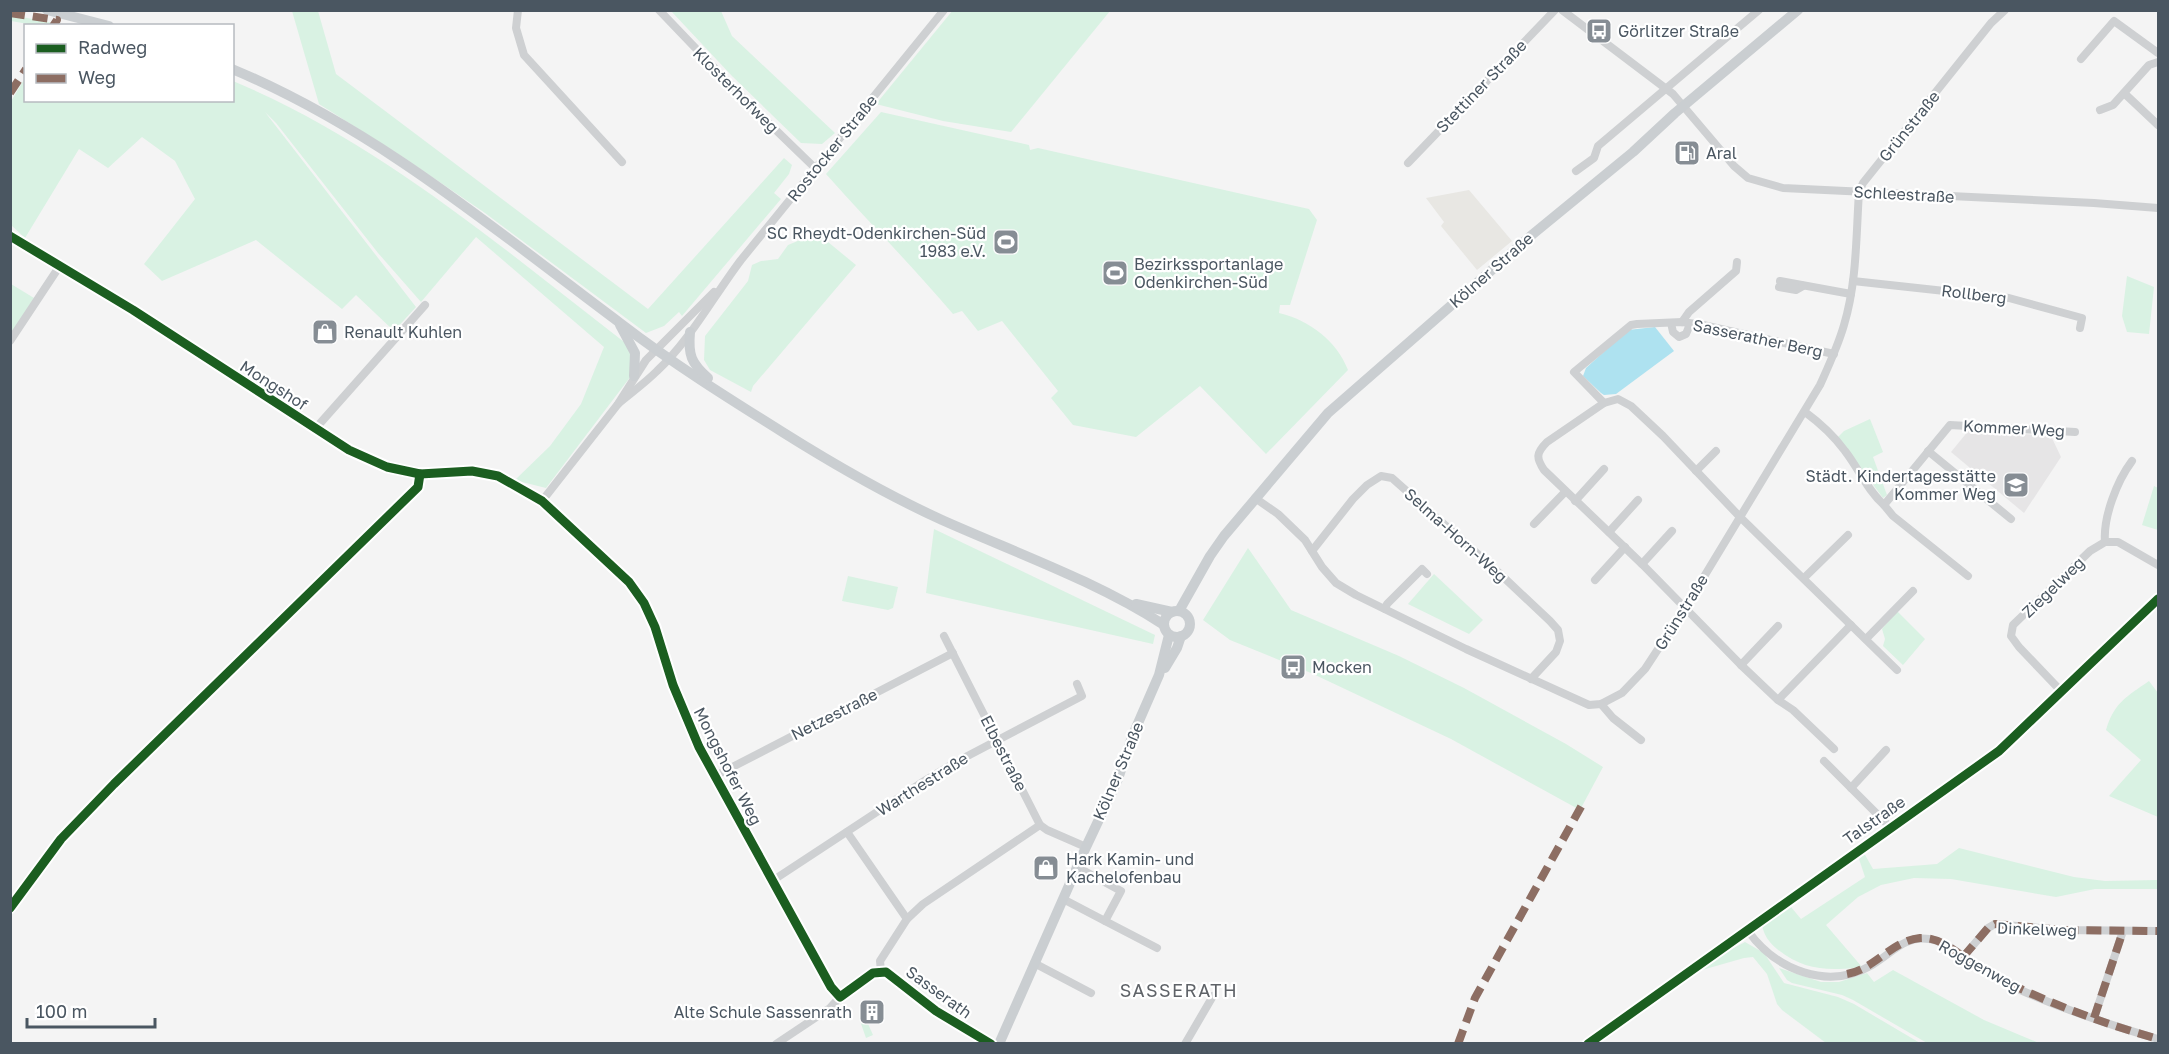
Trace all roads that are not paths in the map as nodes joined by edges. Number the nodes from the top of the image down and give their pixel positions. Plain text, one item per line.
1 (47, 10) edge
2 (518, 10) edge
3 (659, 10) edge
4 (944, 10) edge
5 (1555, 10) edge
6 (1562, 10) edge
7 (1759, 10) edge
8 (1798, 10) edge
9 (2005, 10) edge
10 (102, 24) edge
11 (2158, 53) edge
12 (2081, 59) dead end
13 (2158, 62) edge
14 (234, 70) edge
15 (1666, 89) junction
16 (2124, 93) junction
17 (1684, 105) junction
18 (2100, 110) dead end
19 (2158, 125) edge
20 (622, 162) dead end
21 (1408, 163) dead end
22 (815, 168) junction
23 (1576, 171) dead end
24 (1859, 192) junction
25 (2158, 208) edge
26 (10, 236) edge
27 (1737, 262) dead end
28 (59, 267) junction
29 (1853, 282) junction
30 (1779, 284) dead end
31 (721, 286) junction
32 (1851, 294) junction
33 (425, 305) dead end
34 (618, 322) junction
35 (1671, 323) junction
36 (1686, 323) junction
37 (2080, 328) dead end
38 (690, 332) junction
39 (10, 341) edge
40 (655, 349) junction
41 (1834, 354) junction
42 (669, 358) junction
43 (634, 376) junction
44 (1604, 403) junction
45 (618, 404) junction
46 (1805, 412) junction
47 (753, 413) junction
48 (315, 429) junction
49 (2076, 432) dead end
50 (1716, 451) dead end
51 (1928, 451) junction
52 (2132, 461) dead end
53 (1604, 469) dead end
54 (1696, 471) junction
55 (1564, 492) junction
56 (1255, 498) junction
57 (1638, 500) dead end
58 (542, 501) junction
59 (1575, 501) junction
60 (1884, 505) junction
61 (1739, 516) junction
62 (2011, 519) dead end
63 (1534, 524) dead end
64 (1671, 531) dead end
65 (1609, 532) junction
66 (1848, 535) dead end
67 (2105, 542) junction
68 (1625, 547) junction
69 (1312, 551) junction
70 (1209, 556) junction
71 (1642, 564) junction
72 (2158, 565) edge
73 (1427, 574) dead end
74 (1968, 576) dead end
75 (1804, 578) junction
76 (1595, 580) dead end
77 (1913, 591) dead end
78 (2158, 599) edge
79 (1127, 602) junction
80 (1685, 608) junction
81 (1385, 609) junction
82 (1175, 611) junction
83 (1188, 618) junction
84 (1851, 625) junction
85 (1778, 626) dead end
86 (1171, 632) junction
87 (945, 636) dead end
88 (1866, 639) junction
89 (953, 653) junction
90 (1741, 665) junction
91 (1897, 670) dead end
92 (1530, 679) junction
93 (1077, 684) dead end
94 (2061, 692) junction
95 (1778, 700) junction
96 (1601, 704) junction
97 (998, 739) junction
98 (1641, 740) dead end
99 (1834, 748) dead end
100 (1886, 750) dead end
101 (1824, 761) dead end
102 (715, 776) junction
103 (1851, 788) junction
104 (1040, 825) junction
105 (1890, 827) junction
106 (847, 832) junction
107 (1086, 847) junction
108 (1077, 867) junction
109 (772, 881) junction
110 (1063, 899) junction
111 (907, 919) junction
112 (1106, 921) junction
113 (1748, 931) junction
114 (2123, 931) junction
115 (2158, 931) edge
116 (1157, 948) dead end
117 (1963, 957) junction
118 (1034, 963) junction
119 (881, 971) junction
120 (1091, 993) dead end
121 (1213, 996) dead end
122 (840, 997) junction
123 (2094, 1018) junction
124 (2158, 1039) edge
125 (776, 1044) edge
126 (991, 1044) edge
127 (999, 1044) edge
128 (1185, 1044) edge
129 (1588, 1044) edge

1 - 10 main road
2 - 20 street
3 - 22 street, Klosterhofweg
4 - 22 street, Rostocker Straße
5 - 21 street, Stettiner Straße
6 - 15 street
7 - 15 street
8 - 17 main road, Kölner Straße
9 - 24 street, Grünstraße
11 - 12 street
13 - 16 street
14 - 34 main road
15 - 17 street
15 - 23 street
16 - 18 street
16 - 19 street
17 - 24 street, Schleestraße
17 - 56 main road, Kölner Straße
22 - 31 street, Rostocker Straße
24 - 25 street, Schleestraße
24 - 29 street, Grünstraße
26 - 28 street, Mongshof
27 - 36 street, Sasserather Berg
28 - 39 street
28 - 48 street, Mongshof
29 - 32 street, Grünstraße
29 - 37 street, Rollberg
30 - 32 street
31 - 38 street, Rostocker Straße
31 - 40 street, Rostocker Straße
32 - 41 street, Grünstraße
33 - 48 street, Mongshof
34 - 40 main road
34 - 43 main road
35 - 36 street, Sasserather Berg
35 - 36 street
35 - 44 street, Sasserather Berg
36 - 41 street, Sasserather Berg
38 - 42 street, Rostocker Straße
38 - 47 main road
40 - 42 main road
40 - 43 street, Rostocker Straße
41 - 46 street, Grünstraße
42 - 45 street, Rostocker Straße
42 - 47 main road
43 - 45 street, Rostocker Straße
44 - 54 street
44 - 55 street
45 - 58 street
46 - 60 street
46 - 61 street, Grünstraße
47 - 79 main road
48 - 58 street, Mongshof
49 - 51 street, Kommer Weg
50 - 54 street
51 - 60 street, Kommer Weg
51 - 62 street
52 - 67 street
53 - 59 street
54 - 61 street
55 - 59 street
55 - 63 street
56 - 69 street
56 - 70 main road, Kölner Straße
57 - 65 street
58 - 102 street, Mongshofer Weg
59 - 65 street
60 - 74 street
61 - 75 street
61 - 80 street, Grünstraße
64 - 71 street
65 - 68 street
66 - 75 street
67 - 72 street
67 - 94 street, Ziegelweg
68 - 71 street
68 - 76 street
69 - 81 street
69 - 92 street, Selma-Horn-Weg
70 - 82 main road, Kölner Straße
70 - 83 main road, Kölner Straße
71 - 80 street
73 - 81 street
75 - 84 street
77 - 88 street
78 - 94 street, Talstraße
79 - 82 main road
79 - 86 main road
80 - 90 street
80 - 96 street, Grünstraße
81 - 92 street
82 - 83 main road
82 - 86 main road, Kölner Straße
83 - 86 main road, Kölner Straße
84 - 88 street
84 - 95 street
85 - 90 street
86 - 107 main road, Kölner Straße
87 - 89 street, Elbestraße
88 - 91 street
89 - 97 street, Elbestraße
89 - 102 street, Netzestraße
90 - 95 street
92 - 96 street
93 - 97 street, Warthestraße
94 - 105 street, Talstraße
95 - 99 street
96 - 98 street
97 - 104 street, Elbestraße
97 - 106 street, Warthestraße
100 - 103 street
101 - 103 street, Talstraße
102 - 109 street, Mongshofer Weg
103 - 105 street, Talstraße
104 - 107 street
104 - 111 street, Sasserath
105 - 113 street, Talstraße
106 - 109 street, Warthestraße
106 - 111 street
107 - 108 main road, Kölner Straße
108 - 110 main road, Kölner Straße
108 - 112 street
109 - 122 street, Mongshofer Weg
110 - 112 street
110 - 118 main road, Kölner Straße
111 - 119 street, Sasserath
112 - 116 street
113 - 117 street, Roggenweg
113 - 129 street, Talstraße
114 - 115 street, Dinkelweg
114 - 117 street, Dinkelweg
114 - 123 street
117 - 123 street, Roggenweg
118 - 120 street
118 - 127 main road, Kölner Straße
119 - 122 street, Sasserath
119 - 126 street, Sasserath
121 - 128 street
122 - 125 street, Sasserath
123 - 124 street, Roggenweg

